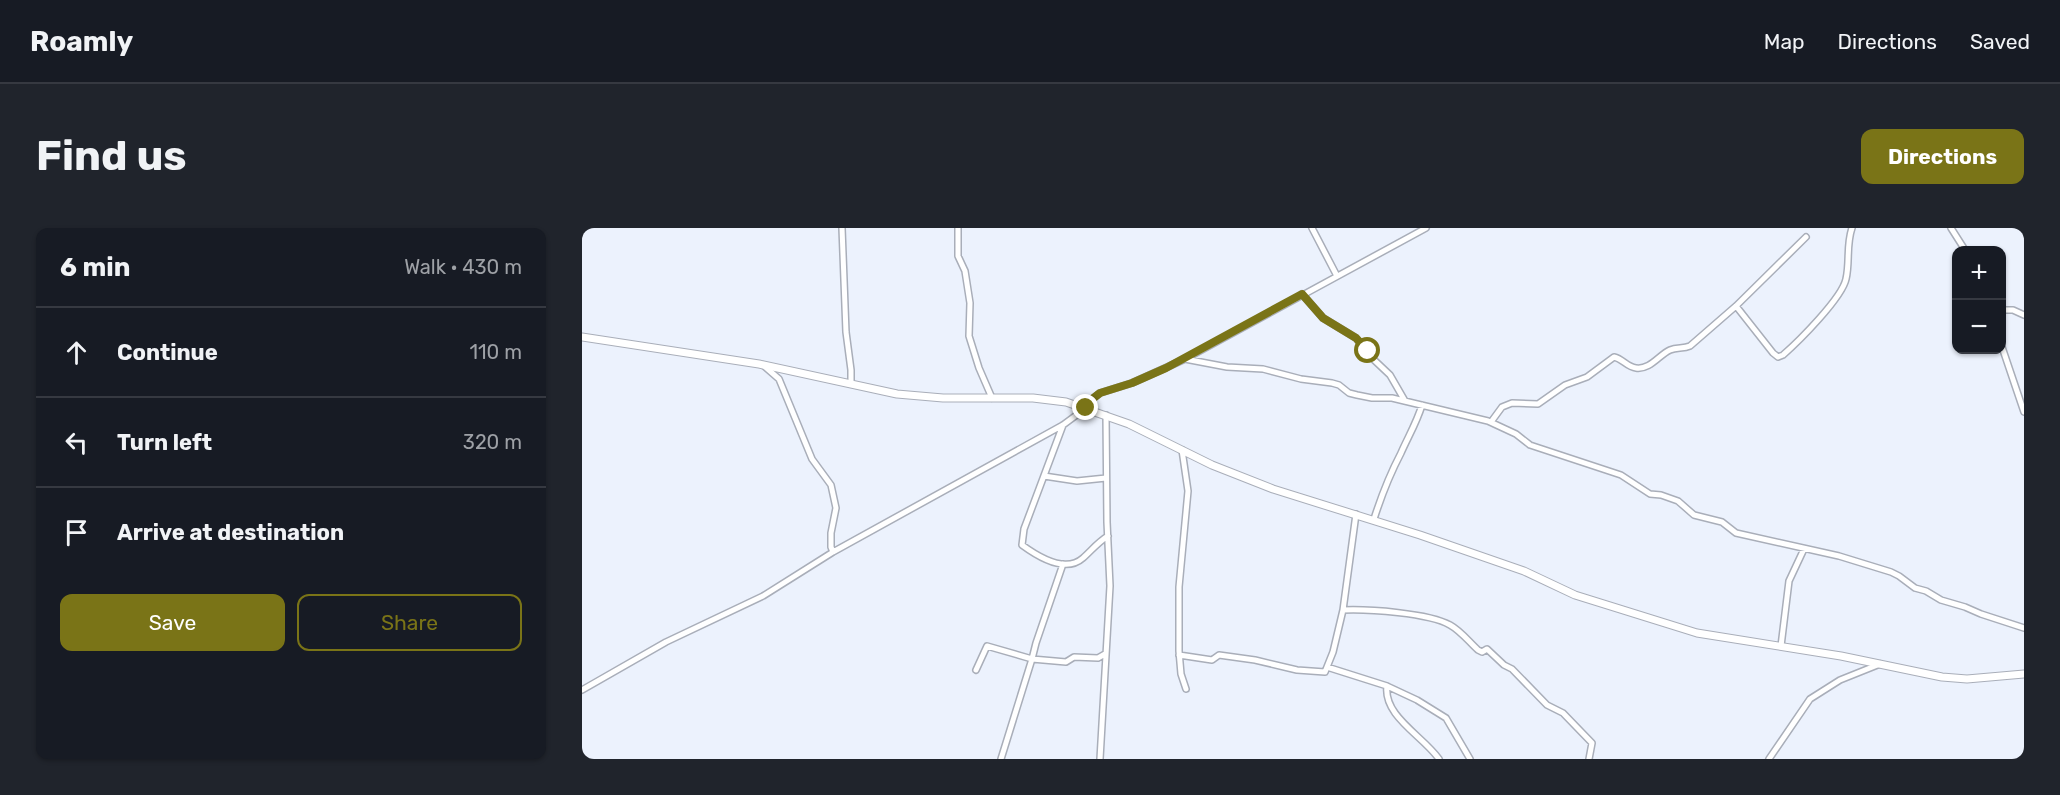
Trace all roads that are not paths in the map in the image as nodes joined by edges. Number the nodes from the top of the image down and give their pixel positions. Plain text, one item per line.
1 (842, 228) edge
2 (958, 228) edge
3 (1312, 228) edge
4 (1426, 228) edge
5 (1852, 228) edge
6 (1951, 228) edge
7 (1806, 237) dead end
8 (1962, 246) edge
9 (1337, 276) junction
10 (1302, 294) junction
11 (1736, 306) junction
12 (2006, 310) edge
13 (2024, 315) edge
14 (582, 337) edge
15 (2003, 354) edge
16 (1185, 359) junction
17 (762, 364) junction
18 (851, 384) junction
19 (992, 398) junction
20 (1405, 401) junction
21 (1422, 405) junction
22 (1086, 408) junction
23 (2024, 412) edge
24 (1106, 415) junction
25 (1491, 422) junction
26 (1063, 425) junction
27 (1182, 449) junction
28 (1044, 476) junction
29 (1106, 478) junction
30 (1356, 514) junction
31 (1374, 519) junction
32 (1108, 536) junction
33 (1804, 549) junction
34 (833, 552) junction
35 (1063, 564) junction
36 (1343, 610) junction
37 (2024, 628) edge
38 (1781, 646) junction
39 (1105, 654) junction
40 (1179, 655) junction
41 (1032, 659) junction
42 (1880, 664) junction
43 (1327, 668) junction
44 (976, 670) dead end
45 (2022, 675) edge
46 (1387, 686) junction
47 (1186, 689) dead end
48 (582, 690) edge
49 (1001, 759) edge
50 (1100, 759) edge
51 (1439, 759) edge
52 (1470, 759) edge
53 (1589, 759) edge
54 (1769, 759) edge

1 - 18 street
2 - 19 street
3 - 9 street
4 - 9 street
5 - 11 street
6 - 8 street
7 - 11 street
9 - 10 street
10 - 16 street
10 - 20 street
11 - 25 street
12 - 13 street
14 - 17 street
15 - 23 street
16 - 20 street
16 - 22 street
17 - 18 street
17 - 34 street
18 - 19 street
19 - 22 street
20 - 21 street
21 - 25 street
21 - 31 street
22 - 24 street
22 - 26 street
24 - 27 street
24 - 29 street
25 - 33 street
26 - 28 street
26 - 34 street
27 - 30 street
27 - 40 street
28 - 29 street
28 - 35 street
29 - 32 street
30 - 31 street
30 - 36 street
31 - 38 street
32 - 35 street
32 - 39 street
33 - 37 street
33 - 38 street
34 - 48 street
35 - 41 street
36 - 43 street
36 - 53 street
38 - 42 street
39 - 41 street
39 - 50 street
40 - 43 street
40 - 47 street
41 - 44 street
41 - 49 street
42 - 45 street
42 - 54 street
43 - 46 street
46 - 51 street
46 - 52 street

